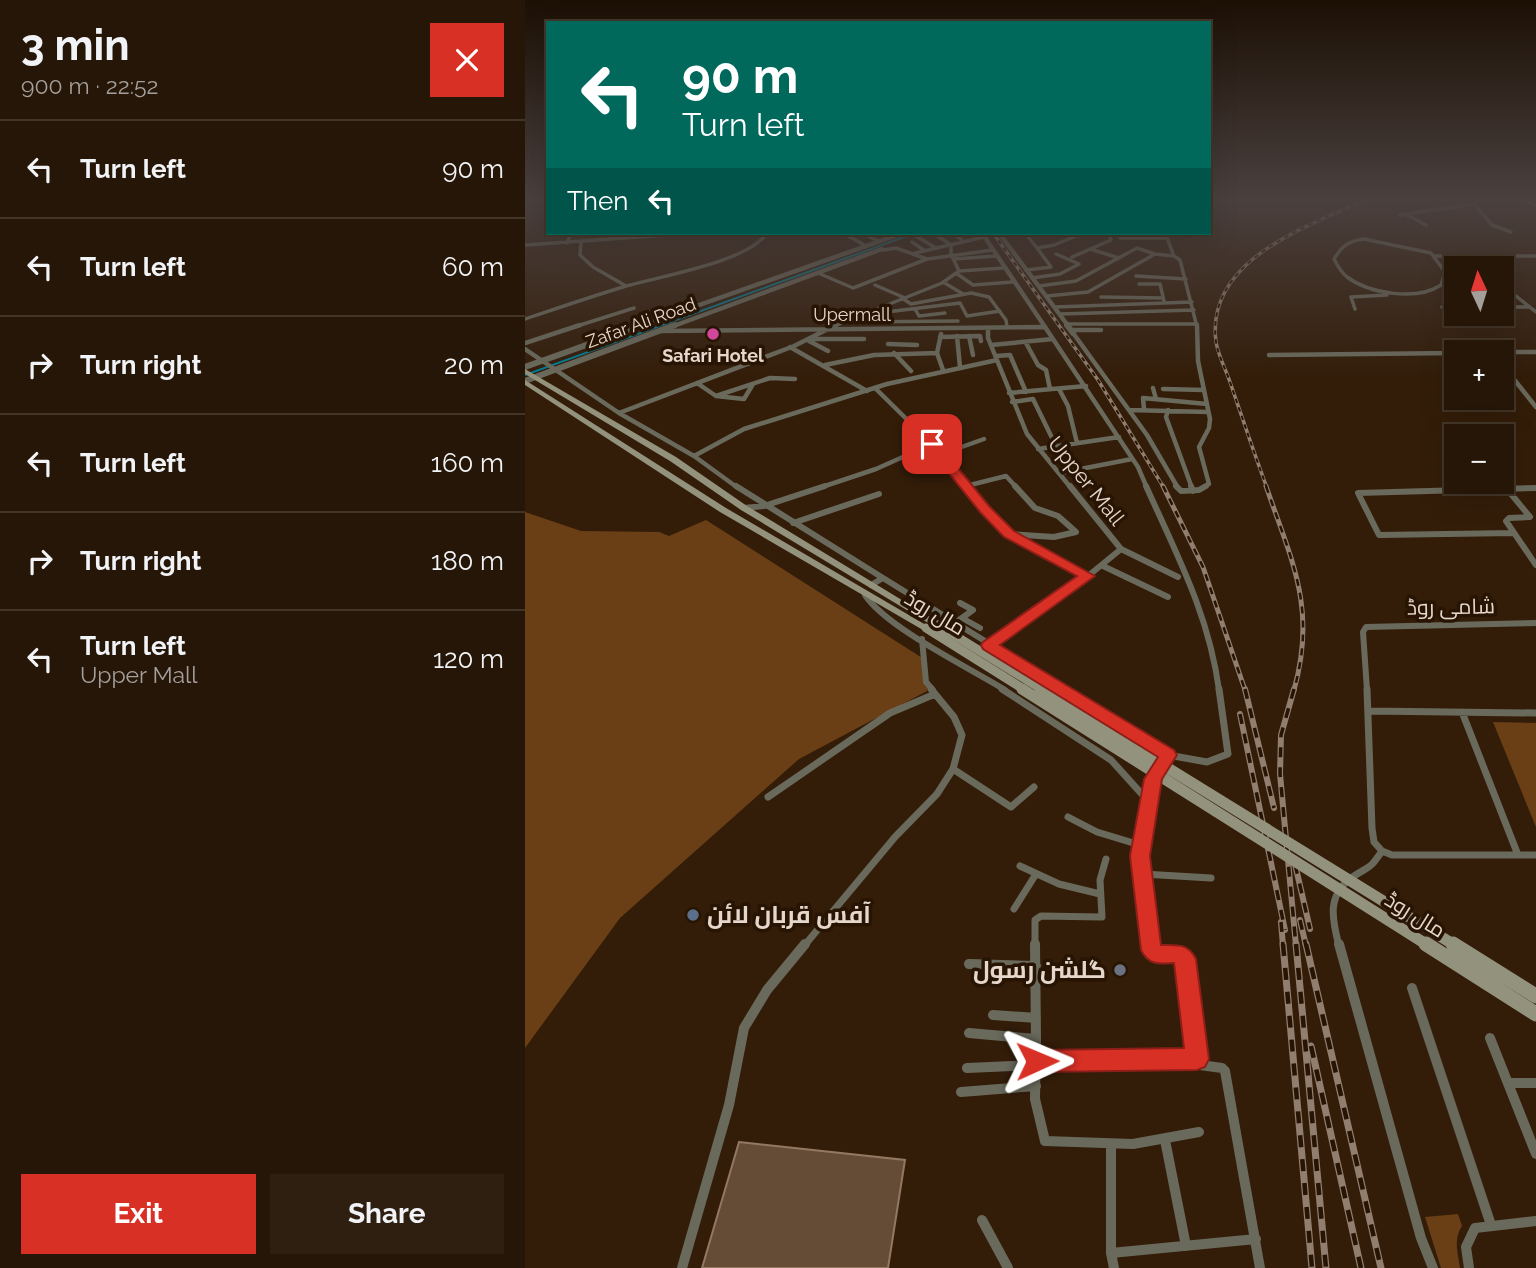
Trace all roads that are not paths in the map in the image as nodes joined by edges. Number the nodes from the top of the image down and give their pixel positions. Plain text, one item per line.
1 (583, 258) edge
2 (723, 258) edge
3 (833, 258) edge
4 (858, 258) edge
5 (931, 258) edge
6 (953, 258) edge
7 (997, 258) edge
8 (1017, 258) edge
9 (1044, 258) edge
10 (1066, 258) edge
11 (1119, 258) edge
12 (1148, 258) edge
13 (1177, 258) edge
14 (1334, 258) edge
15 (1436, 258) edge
16 (926, 259) joint
17 (972, 262) dead end
18 (1003, 268) junction
19 (976, 270) junction
20 (1026, 270) junction
21 (958, 272) junction
22 (818, 273) junction
23 (1136, 276) dead end
24 (1032, 278) junction
25 (1186, 278) junction
26 (943, 282) junction
27 (1012, 282) junction
28 (1139, 284) dead end
29 (875, 285) dead end
30 (626, 286) junction
31 (1039, 286) junction
32 (1415, 293) junction
33 (964, 294) junction
34 (1069, 294) junction
35 (1514, 294) edge
36 (1047, 296) junction
37 (1101, 297) dead end
38 (904, 298) junction
39 (1164, 300) junction
40 (1192, 302) junction
41 (1077, 304) junction
42 (914, 306) junction
43 (634, 307) dead end
44 (1055, 307) junction
45 (1514, 307) edge
46 (1530, 307) junction
47 (1355, 309) dead end
48 (1194, 310) junction
49 (1000, 312) junction
50 (1082, 312) junction
51 (1536, 312) edge
52 (945, 313) dead end
53 (1061, 314) junction
54 (861, 315) junction
55 (525, 319) edge
56 (958, 321) dead end
57 (843, 322) junction
58 (1197, 325) junction
59 (1045, 327) junction
60 (942, 328) junction
61 (988, 328) junction
62 (1009, 328) junction
63 (829, 329) junction
64 (889, 329) junction
65 (1070, 329) junction
66 (659, 331) junction
67 (969, 336) junction
68 (940, 337) junction
69 (957, 337) junction
70 (809, 339) junction
71 (864, 339) dead end
72 (1053, 339) junction
73 (981, 341) dead end
74 (525, 343) edge
75 (1026, 343) junction
76 (888, 344) junction
77 (1013, 344) junction
78 (917, 345) dead end
79 (991, 345) junction
80 (790, 347) junction
81 (525, 349) edge
82 (828, 352) dead end
83 (1514, 352) edge
84 (1536, 352) edge
85 (894, 353) junction
86 (937, 353) junction
87 (1444, 353) edge
88 (886, 354) junction
89 (973, 355) dead end
90 (1269, 355) dead end
91 (996, 358) junction
92 (543, 362) junction
93 (825, 365) junction
94 (960, 367) junction
95 (555, 369) junction
96 (943, 370) junction
97 (911, 371) dead end
98 (528, 376) edge
99 (1514, 378) edge
100 (795, 379) dead end
101 (697, 383) junction
102 (754, 384) junction
103 (1086, 386) junction
104 (1153, 387) dead end
105 (875, 388) junction
106 (1059, 388) junction
107 (1050, 389) junction
108 (1163, 389) dead end
109 (525, 390) edge
110 (1204, 390) junction
111 (867, 391) junction
112 (539, 392) junction
113 (587, 392) junction
114 (1026, 392) junction
115 (1009, 393) junction
116 (716, 396) junction
117 (1529, 396) junction
118 (1536, 396) edge
119 (573, 398) junction
120 (1156, 399) junction
121 (1012, 402) junction
122 (1207, 404) junction
123 (1536, 407) edge
124 (1129, 410) junction
125 (1144, 410) junction
126 (1168, 410) junction
127 (1209, 412) junction
128 (619, 414) junction
129 (1119, 437) junction
130 (983, 439) dead end
131 (1077, 443) junction
132 (932, 444) junction
133 (1056, 446) junction
134 (1038, 449) junction
135 (942, 454) junction
136 (694, 456) junction
137 (1132, 459) junction
138 (1000, 468) dead end
139 (1060, 473) junction
140 (1006, 476) junction
141 (966, 486) junction
142 (1536, 488) edge
143 (1514, 489) edge
144 (1193, 491) junction
145 (1444, 491) edge
146 (879, 494) dead end
147 (1512, 494) edge
148 (764, 506) junction
149 (744, 508) junction
150 (757, 516) junction
151 (1533, 517) edge
152 (793, 523) junction
153 (1514, 533) junction
154 (1009, 534) junction
155 (1121, 549) junction
156 (1536, 565) edge
157 (1103, 566) junction
158 (1088, 576) junction
159 (1178, 577) dead end
160 (883, 578) junction
161 (871, 585) junction
162 (1168, 597) dead end
163 (960, 603) dead end
164 (962, 618) junction
165 (954, 623) junction
166 (1536, 623) edge
167 (980, 628) dead end
168 (927, 630) junction
169 (989, 645) junction
170 (935, 694) junction
171 (1369, 711) junction
172 (1462, 712) junction
173 (1536, 713) edge
174 (1168, 755) junction
175 (953, 769) junction
176 (1034, 787) dead end
177 (768, 797) dead end
178 (1149, 802) junction
179 (1068, 817) dead end
180 (1140, 845) junction
181 (1382, 851) junction
182 (1518, 855) junction
183 (1536, 855) edge
184 (1106, 859) dead end
185 (1020, 866) dead end
186 (1036, 874) junction
187 (1143, 874) junction
188 (1210, 878) dead end
189 (1100, 894) junction
190 (1014, 909) dead end
191 (969, 964) dead end
192 (1036, 966) junction
193 (1412, 988) dead end
194 (1536, 996) edge
195 (1536, 1014) edge
196 (993, 1015) dead end
197 (1036, 1018) junction
198 (969, 1033) dead end
199 (1036, 1038) junction
200 (1490, 1038) dead end
201 (1197, 1059) junction
202 (1037, 1063) junction
203 (967, 1068) dead end
204 (1509, 1083) junction
205 (1536, 1083) edge
206 (1036, 1086) junction
207 (961, 1092) dead end
208 (1199, 1132) dead end
209 (1165, 1140) junction
210 (1111, 1144) junction
211 (1536, 1154) edge
212 (982, 1220) dead end
213 (1536, 1221) edge
214 (1490, 1225) junction
215 (1256, 1239) junction
216 (1186, 1246) junction
217 (1111, 1252) junction
218 (682, 1268) edge
219 (1008, 1268) edge
220 (1114, 1268) edge
221 (1261, 1268) edge
222 (1433, 1268) edge
223 (1469, 1268) edge

1 - 30 street
2 - 30 street
3 - 92 street, Zafar Ali Road
4 - 22 street, Zafar Ali Road
5 - 16 street
6 - 21 street
7 - 18 street
8 - 20 street
9 - 20 street
10 - 24 street
11 - 31 street
12 - 34 street
13 - 25 street
14 - 32 street
15 - 32 street
16 - 22 street
17 - 19 street
18 - 19 street
18 - 27 street
19 - 21 street
20 - 24 street
21 - 26 street
21 - 27 street
22 - 66 street, Zafar Ali Road
23 - 25 street
24 - 31 street
25 - 40 street
26 - 33 street
26 - 38 street
27 - 59 street
28 - 39 street
29 - 38 street
30 - 55 street
31 - 36 street
32 - 47 street
33 - 42 street
33 - 49 street
34 - 36 street
34 - 41 street
35 - 46 street
36 - 44 street
37 - 39 street
38 - 42 street
38 - 54 street
39 - 40 street
39 - 41 street
40 - 48 street
41 - 44 street
41 - 50 street
42 - 49 street
42 - 52 street
42 - 54 street
43 - 74 street
44 - 53 street
45 - 46 street
46 - 51 street
48 - 50 street
48 - 58 street
49 - 62 street
50 - 53 street
53 - 65 street
54 - 57 street
56 - 57 street
57 - 63 street
58 - 65 street
58 - 110 street
59 - 62 street, Upermall
59 - 72 street
60 - 61 street, Upermall
60 - 64 street, Upermall
60 - 68 street
61 - 62 street, Upermall
61 - 79 street, Upper Mall
62 - 77 street
63 - 64 street, Upermall
63 - 66 street, Upermall
63 - 70 street
64 - 76 street
65 - 124 street
66 - 95 street, Zafar Ali Road
67 - 69 street
67 - 73 street
67 - 89 street
68 - 69 street
68 - 86 street
69 - 94 street
70 - 71 street
70 - 80 street
70 - 82 street
72 - 75 street
72 - 103 street
75 - 77 street
75 - 107 street
76 - 78 street
76 - 88 street
77 - 79 street
79 - 91 street, Upper Mall
80 - 93 street
80 - 101 street
81 - 92 street
83 - 84 street
85 - 86 street
85 - 88 street
85 - 97 street
86 - 96 street
87 - 90 street
88 - 93 street
91 - 94 street
91 - 114 street
91 - 115 street, Upper Mall
92 - 95 street
92 - 98 street, Zafar Ali Road
93 - 111 street
94 - 96 street
95 - 98 street, Zafar Ali Road
95 - 113 street
96 - 105 street
98 - 112 main road, مال روڈ
98 - 119 main road, مال روڈ
99 - 117 street
100 - 102 street
101 - 116 street
101 - 128 street
102 - 116 street
102 - 116 street
103 - 106 street
103 - 129 street
104 - 120 street
105 - 111 street
105 - 132 street
106 - 107 street
106 - 131 street
107 - 114 street
108 - 110 street
109 - 112 main road
110 - 122 street
111 - 136 street
112 - 168 main road, مال روڈ
113 - 119 street
113 - 128 street
114 - 115 street
115 - 121 street, Upper Mall
117 - 118 street
117 - 123 street
119 - 149 main road, مال روڈ
120 - 122 street
120 - 125 street
121 - 133 street
121 - 134 street, Upper Mall
122 - 127 street
124 - 125 street
124 - 144 street
125 - 126 street
126 - 127 street
126 - 144 street
127 - 144 street
128 - 136 street
129 - 131 street
129 - 137 street
130 - 135 street
131 - 133 street
132 - 135 street
132 - 148 street
133 - 134 street
134 - 139 street, Upper Mall
135 - 141 street
136 - 148 street
137 - 139 street
137 - 174 street
138 - 140 street
139 - 155 street, Upper Mall
140 - 141 street
140 - 154 street
141 - 154 street
142 - 143 street
145 - 153 street
146 - 152 street
147 - 151 street
148 - 149 street
148 - 150 street
148 - 152 street
149 - 150 main road, مال روڈ
150 - 161 main road, مال روڈ
151 - 153 street
152 - 160 street
153 - 156 street
154 - 158 street
155 - 157 street, Upper Mall
155 - 159 street
157 - 158 street, Upper Mall
157 - 162 street
158 - 169 street, Upper Mall
160 - 161 street
160 - 165 street
161 - 168 main road, مال روڈ
163 - 164 street
164 - 165 street
164 - 167 street
165 - 169 street
166 - 171 street, شامی روڈ
168 - 170 street
168 - 178 street
168 - 194 main road, مال روڈ, bridge
168 - 195 main road, مال روڈ, bridge
169 - 174 street
170 - 175 street
170 - 177 street
171 - 172 street
171 - 181 street
172 - 173 street
172 - 182 street
174 - 178 street
175 - 176 street
175 - 218 street
178 - 180 street
179 - 180 street
180 - 187 street
181 - 182 street
181 - 222 street
182 - 183 street
184 - 189 street
185 - 186 street
186 - 189 street
186 - 190 street
187 - 188 street
187 - 201 street
189 - 192 street
191 - 192 street
192 - 197 street
193 - 214 street
196 - 197 street
197 - 199 street
198 - 199 street
199 - 202 street
200 - 204 street
201 - 202 street
201 - 215 street
202 - 203 street
202 - 206 street
204 - 205 street
204 - 211 street
206 - 207 street
206 - 210 street
208 - 209 street
209 - 210 street
209 - 216 street
210 - 217 street
212 - 219 street
213 - 214 street
214 - 223 street
215 - 216 street
215 - 221 street
216 - 217 street
217 - 220 street

